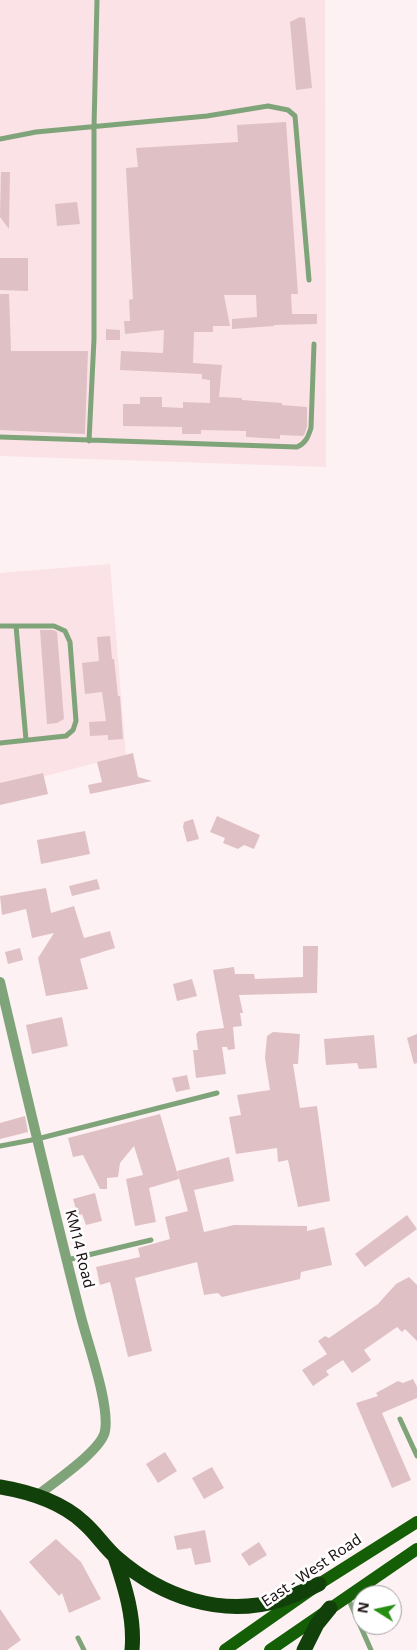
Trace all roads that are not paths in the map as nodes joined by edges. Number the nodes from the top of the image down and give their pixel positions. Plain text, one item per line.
1 (97, 0) edge
2 (94, 127) junction
3 (0, 138) edge
4 (309, 280) dead end
5 (314, 344) dead end
6 (0, 437) edge
7 (89, 441) junction
8 (0, 626) edge
9 (16, 626) junction
10 (26, 740) junction
11 (0, 742) edge
12 (0, 982) edge
13 (217, 1093) dead end
14 (37, 1139) junction
15 (0, 1146) edge
16 (152, 1240) dead end
17 (66, 1260) junction
18 (400, 1419) dead end
19 (417, 1456) edge
20 (0, 1487) edge
21 (38, 1495) junction
22 (417, 1522) edge
23 (417, 1549) edge
24 (116, 1557) junction
25 (319, 1584) junction
26 (348, 1596) junction
27 (330, 1608) junction
28 (78, 1638) dead end
29 (84, 1650) edge
30 (132, 1650) edge
31 (225, 1650) edge
32 (270, 1650) edge
33 (304, 1650) edge
34 (371, 1650) edge

1 - 2 lane
2 - 3 lane
2 - 4 lane
2 - 7 lane
5 - 7 lane
6 - 7 lane
8 - 9 lane
9 - 10 lane
9 - 10 lane
10 - 11 lane
12 - 14 street, KM14 Road
13 - 14 lane
14 - 15 lane
14 - 17 street, KM14 Road
16 - 17 lane
17 - 21 street, KM14 Road
18 - 19 lane
20 - 21 highway
21 - 24 highway
22 - 25 main road, East - West Road
23 - 26 main road
24 - 25 highway
24 - 30 highway
25 - 31 main road, East - West Road
26 - 27 main road
26 - 34 lane
27 - 32 main road
27 - 33 highway
28 - 29 lane

